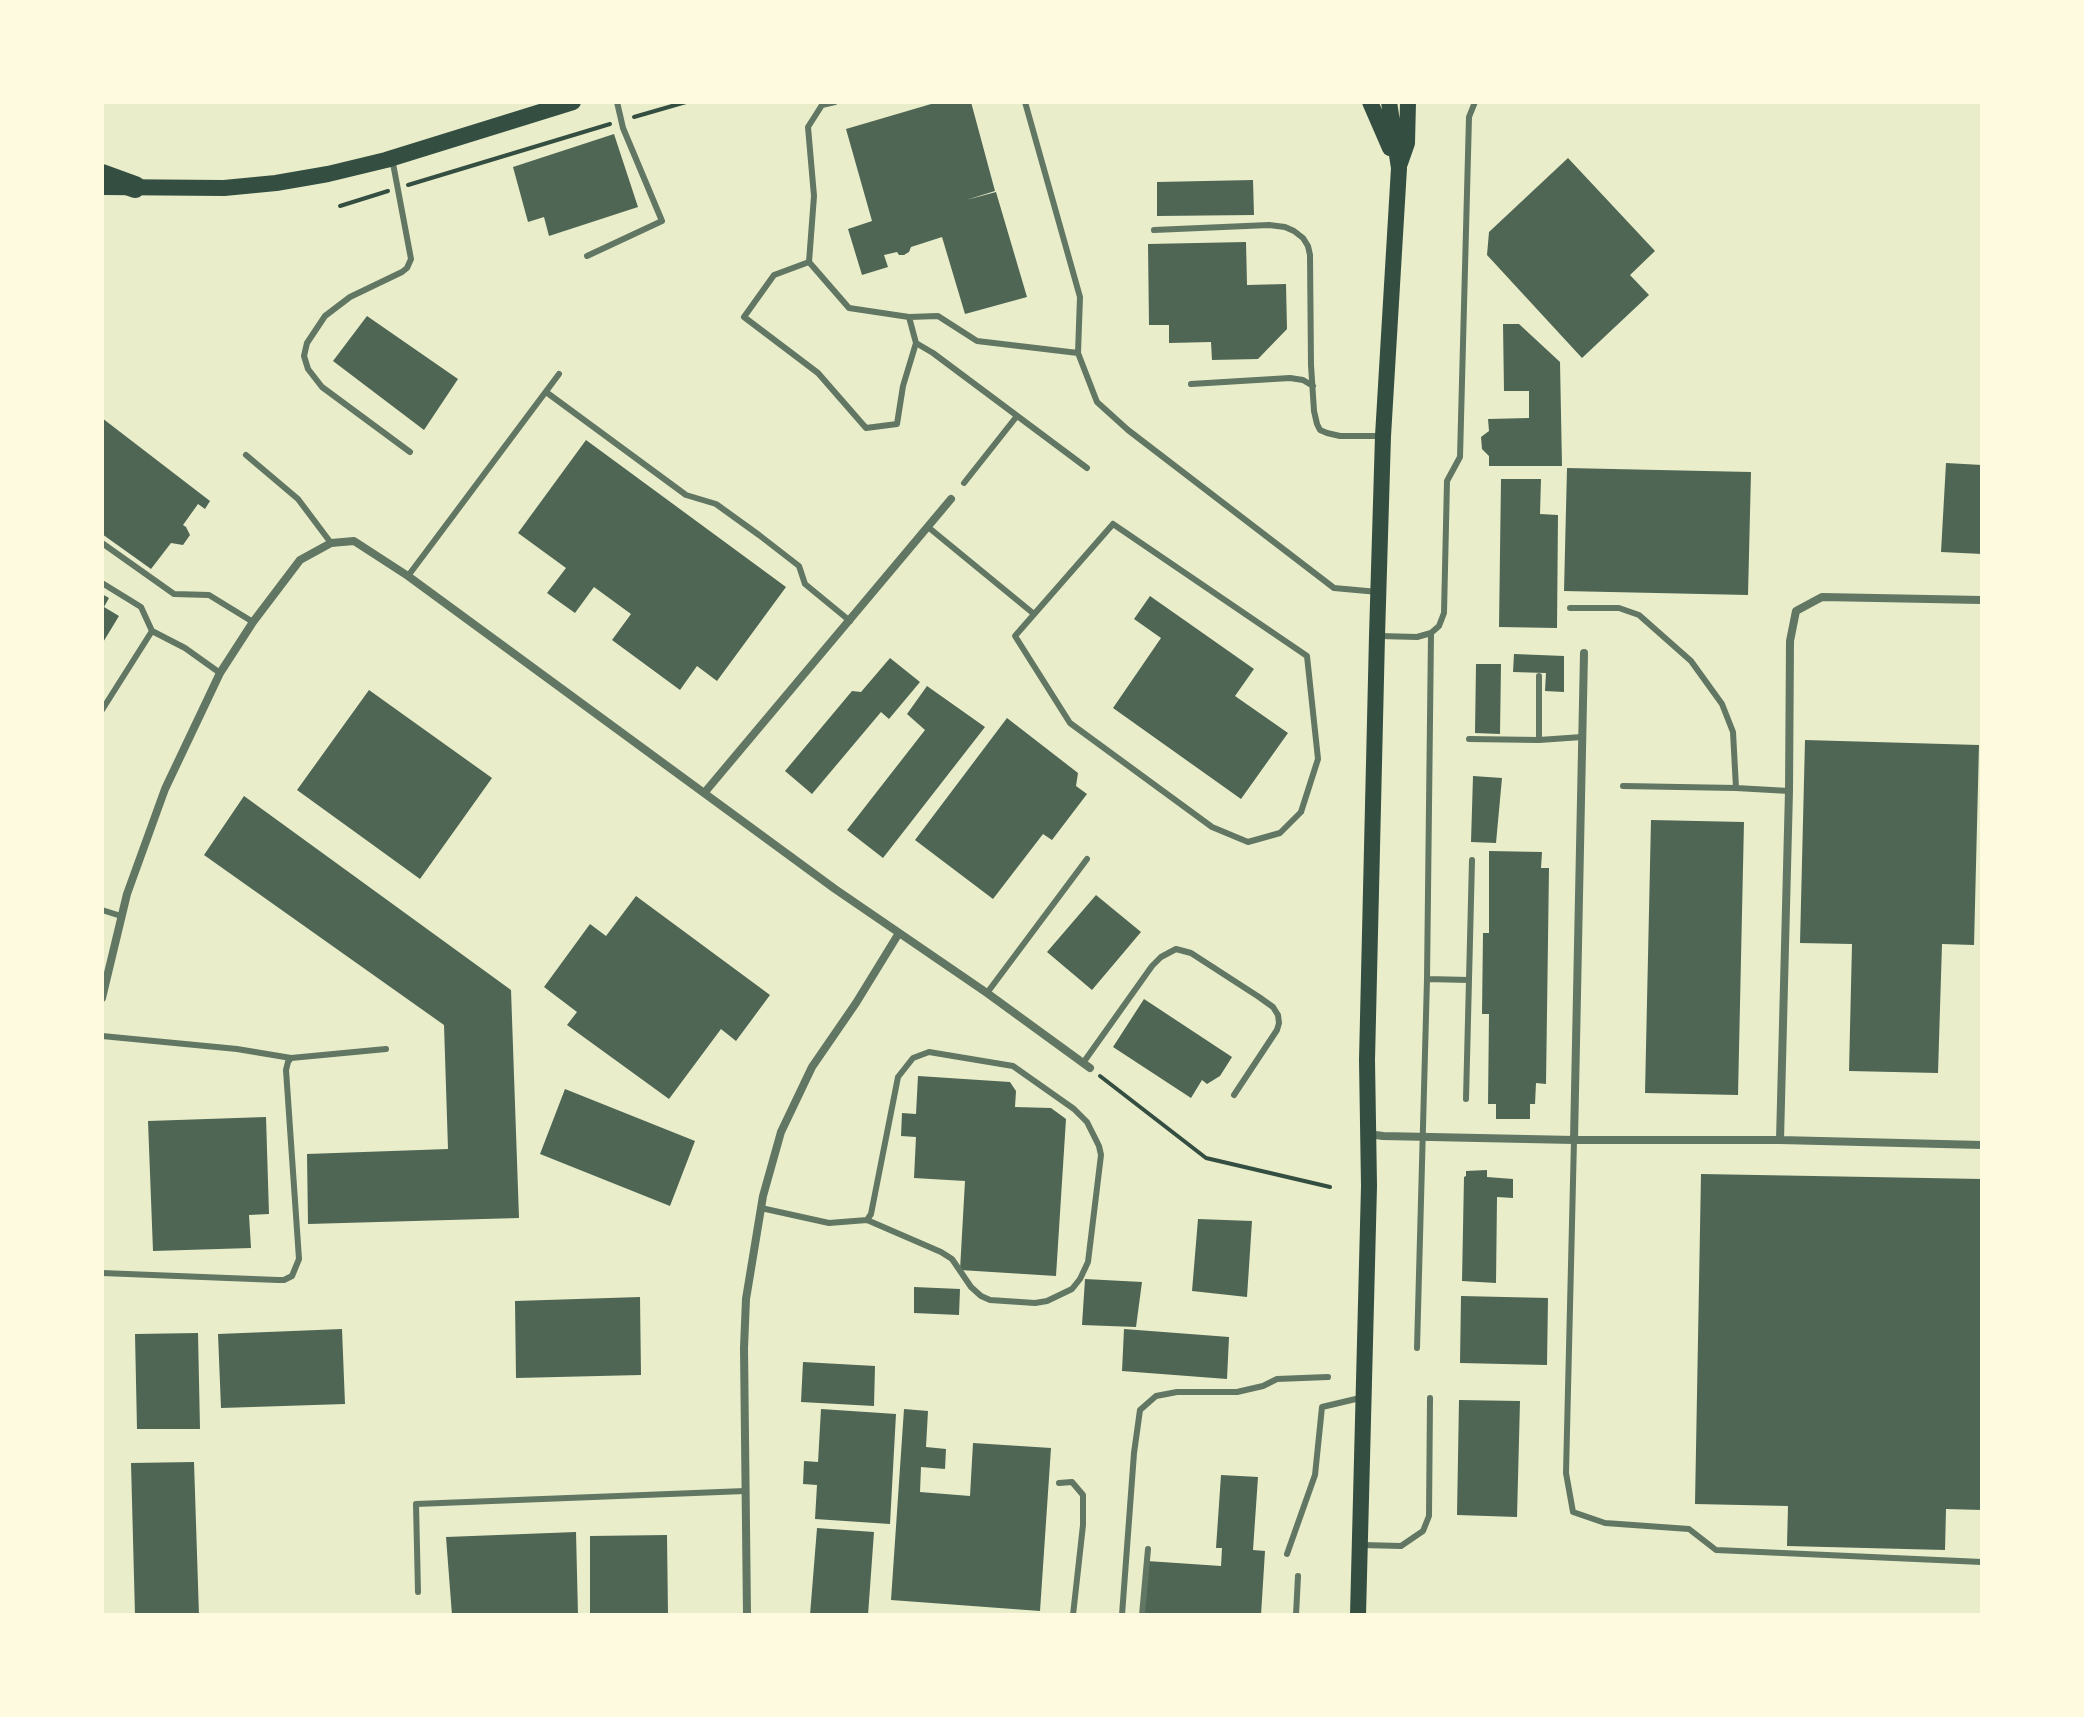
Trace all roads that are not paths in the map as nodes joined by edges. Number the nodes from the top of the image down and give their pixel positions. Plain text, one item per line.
1 (573, 102) edge
2 (617, 102) edge
3 (835, 102) edge
4 (1025, 102) edge
5 (1370, 102) edge
6 (1389, 102) edge
7 (1408, 102) edge
8 (1475, 102) edge
9 (392, 158) junction
10 (1399, 168) junction
11 (102, 175) edge
12 (102, 187) edge
13 (135, 187) junction
14 (1154, 230) dead end
15 (587, 256) dead end
16 (809, 262) junction
17 (909, 317) junction
18 (916, 343) junction
19 (1078, 353) junction
20 (559, 374) dead end
21 (1191, 384) dead end
22 (1313, 386) junction
23 (546, 392) junction
24 (1017, 416) junction
25 (1383, 436) junction
26 (410, 452) dead end
27 (246, 455) dead end
28 (1087, 468) dead end
29 (964, 483) dead end
30 (951, 499) dead end
31 (928, 527) junction
32 (102, 543) edge
33 (331, 543) junction
34 (408, 576) junction
35 (102, 583) edge
36 (1378, 592) junction
37 (1982, 600) edge
38 (1570, 608) dead end
39 (1034, 614) junction
40 (850, 621) junction
41 (253, 622) junction
42 (152, 631) junction
43 (1431, 633) junction
44 (1377, 636) junction
45 (1584, 653) dead end
46 (220, 673) junction
47 (1539, 676) dead end
48 (102, 710) edge
49 (1582, 737) junction
50 (1469, 739) dead end
51 (1539, 740) junction
52 (1623, 786) dead end
53 (1736, 788) junction
54 (1789, 791) junction
55 (705, 792) junction
56 (1087, 859) dead end
57 (1472, 860) dead end
58 (102, 910) edge
59 (121, 916) junction
60 (899, 933) junction
61 (106, 962) edge
62 (1427, 979) junction
63 (1469, 980) junction
64 (987, 993) junction
65 (102, 998) edge
66 (102, 1036) edge
67 (386, 1049) dead end
68 (291, 1058) junction
69 (1086, 1065) joint
70 (1234, 1095) dead end
71 (1466, 1099) dead end
72 (1368, 1134) junction
73 (1424, 1137) junction
74 (1574, 1140) junction
75 (1780, 1140) junction
76 (1982, 1145) edge
77 (761, 1208) junction
78 (867, 1220) junction
79 (102, 1273) edge
80 (1417, 1348) dead end
81 (1328, 1377) dead end
82 (1364, 1397) junction
83 (1430, 1398) dead end
84 (1059, 1483) dead end
85 (745, 1491) junction
86 (1360, 1545) junction
87 (1148, 1549) dead end
88 (1287, 1554) dead end
89 (1982, 1562) edge
90 (1298, 1576) dead end
91 (418, 1592) dead end
92 (747, 1615) edge
93 (1073, 1615) edge
94 (1122, 1615) edge
95 (1142, 1615) edge
96 (1296, 1615) edge
97 (1358, 1615) edge

1 - 9 main road
2 - 15 lane
3 - 16 lane
4 - 19 lane
5 - 10 main road
6 - 10 main road
7 - 10 main road
8 - 43 lane
9 - 13 main road
9 - 26 lane
10 - 25 main road
11 - 13 highway
12 - 13 main road
14 - 22 lane
16 - 17 lane
16 - 18 lane
17 - 18 lane
17 - 19 lane
18 - 24 lane
19 - 36 lane
20 - 23 lane
21 - 22 lane
22 - 25 lane
23 - 34 lane
23 - 40 lane
24 - 28 lane
24 - 29 lane
25 - 36 main road
27 - 33 lane
30 - 31 street
31 - 39 lane
31 - 40 street
32 - 41 lane
33 - 34 street
33 - 41 street
34 - 55 street
35 - 42 lane
36 - 44 main road
37 - 54 street
38 - 53 lane
39 - 39 lane
40 - 55 street
41 - 46 street
42 - 46 lane
42 - 48 lane
43 - 44 lane
43 - 62 lane
44 - 72 main road
45 - 49 street
46 - 59 street
47 - 51 lane
49 - 51 lane
49 - 74 street
50 - 51 lane
52 - 53 lane
53 - 54 lane
54 - 75 street
55 - 60 street
56 - 64 lane
57 - 63 lane
58 - 59 lane
59 - 61 street
60 - 64 street
60 - 77 street
61 - 65 street
62 - 63 lane
62 - 73 lane
63 - 71 lane
64 - 69 street
66 - 68 lane
67 - 68 lane
68 - 79 lane
69 - 70 lane
72 - 73 street
72 - 82 main road
73 - 74 street
73 - 80 lane
74 - 75 street
74 - 89 lane
75 - 76 street
77 - 78 lane
77 - 85 street
78 - 78 lane
81 - 94 lane
82 - 86 main road
82 - 88 lane
83 - 86 lane
84 - 93 lane
85 - 91 lane
85 - 92 street
86 - 97 main road
87 - 95 lane
90 - 96 lane

